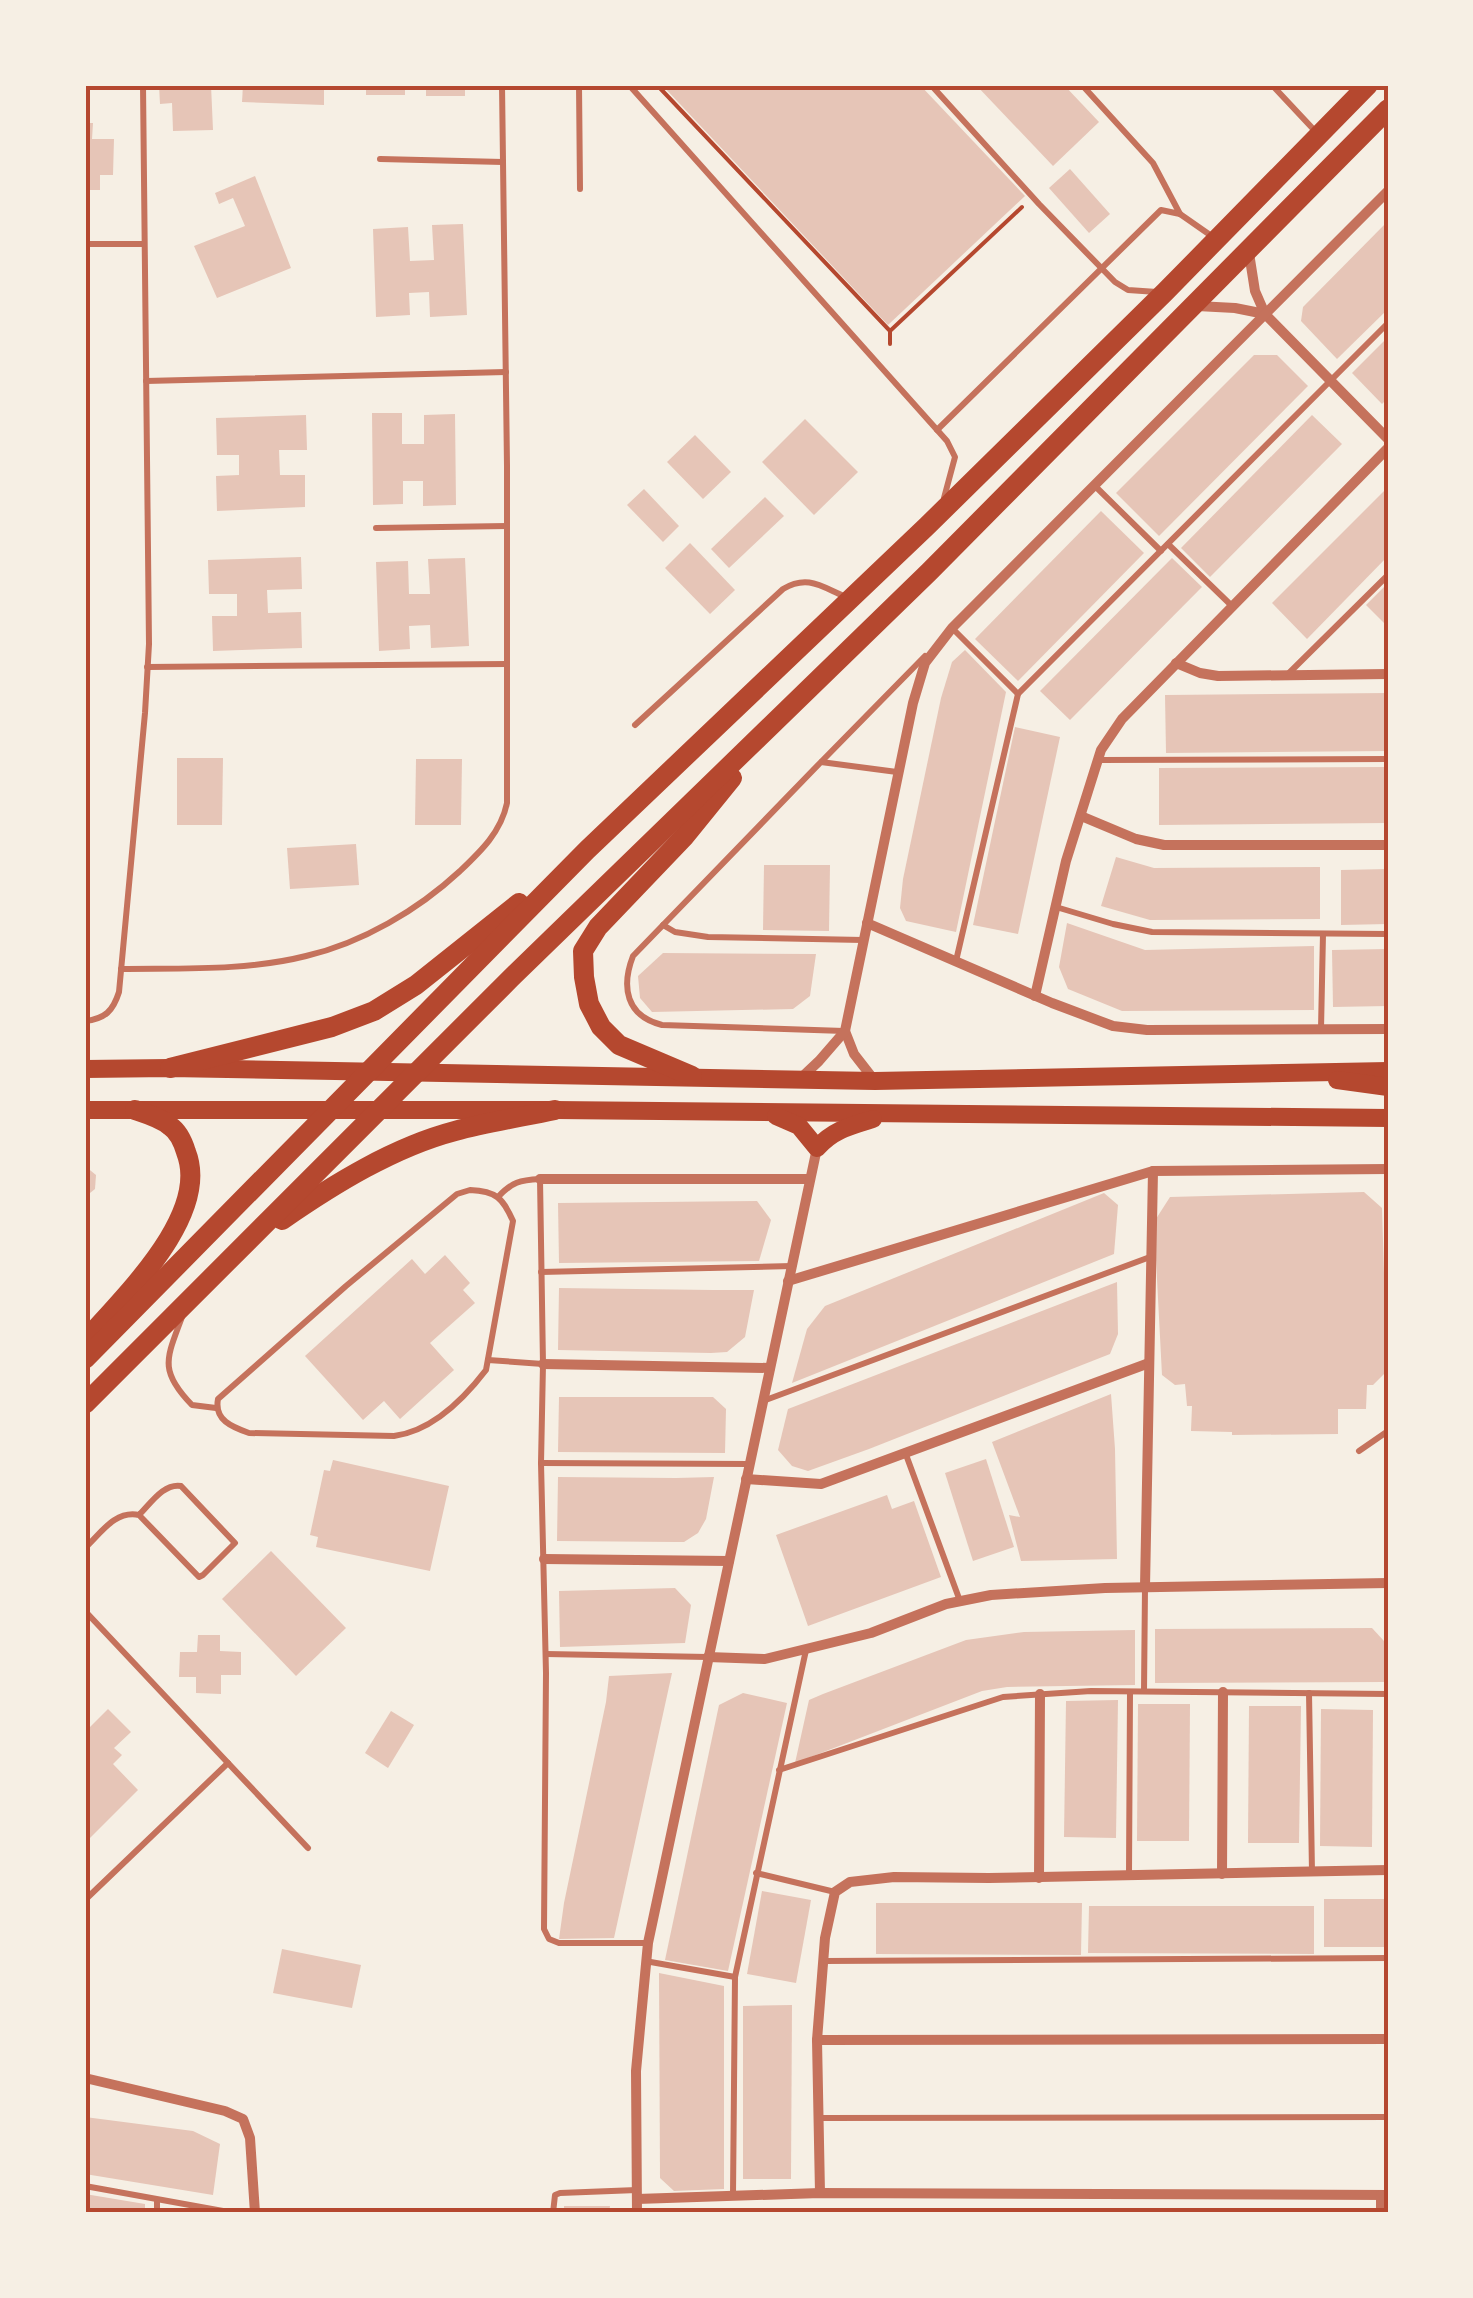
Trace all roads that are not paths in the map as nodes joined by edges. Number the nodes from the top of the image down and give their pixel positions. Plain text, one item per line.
1 (143, 85) edge
2 (502, 85) edge
3 (578, 85) edge
4 (628, 85) edge
5 (931, 85) edge
6 (1082, 85) edge
7 (1272, 85) edge
8 (1368, 85) edge
9 (1388, 109) edge
10 (1319, 135) junction
11 (380, 160) dead end
12 (503, 162) junction
13 (580, 189) dead end
14 (1388, 191) edge
15 (1180, 214) junction
16 (1216, 239) junction
17 (85, 244) edge
18 (144, 244) junction
19 (1248, 250) junction
20 (1101, 268) junction
21 (1166, 292) junction
22 (1192, 306) junction
23 (1265, 314) junction
24 (1388, 323) edge
25 (506, 372) junction
26 (146, 381) junction
27 (1331, 381) junction
28 (937, 430) junction
29 (1388, 439) edge
30 (1388, 448) edge
31 (1094, 485) junction
32 (938, 514) junction
33 (507, 526) junction
34 (376, 528) dead end
35 (1168, 544) junction
36 (1161, 552) junction
37 (1388, 574) edge
38 (850, 598) junction
39 (1232, 606) junction
40 (952, 628) junction
41 (938, 643) junction
42 (1176, 663) junction
43 (507, 664) junction
44 (147, 668) junction
45 (1388, 674) edge
46 (1286, 676) junction
47 (1018, 694) junction
48 (790, 707) junction
49 (635, 725) dead end
50 (1388, 759) edge
51 (1098, 760) junction
52 (821, 762) junction
53 (898, 772) junction
54 (1081, 816) junction
55 (1388, 845) edge
56 (586, 850) junction
57 (1056, 907) junction
58 (867, 923) junction
59 (663, 926) junction
60 (1324, 934) junction
61 (1388, 934) edge
62 (863, 940) junction
63 (956, 961) junction
64 (121, 969) junction
65 (1035, 996) junction
66 (85, 1021) edge
67 (1321, 1029) junction
68 (1388, 1029) edge
69 (845, 1031) junction
70 (170, 1068) junction
71 (85, 1069) edge
72 (1388, 1071) edge
73 (366, 1073) junction
74 (416, 1073) junction
75 (1272, 1073) junction
76 (692, 1076) junction
77 (800, 1078) junction
78 (875, 1080) junction
79 (1388, 1087) edge
80 (332, 1109) junction
81 (85, 1110) edge
82 (135, 1110) junction
83 (379, 1110) junction
84 (555, 1110) junction
85 (765, 1111) junction
86 (892, 1112) junction
87 (1388, 1118) edge
88 (817, 1148) junction
89 (1388, 1168) edge
90 (1152, 1171) junction
91 (540, 1179) junction
92 (810, 1179) junction
93 (498, 1197) junction
94 (240, 1250) junction
95 (1150, 1256) junction
96 (792, 1266) junction
97 (541, 1272) junction
98 (788, 1281) junction
99 (188, 1302) junction
100 (85, 1341) edge
101 (85, 1359) edge
102 (488, 1360) junction
103 (1149, 1363) junction
104 (543, 1364) junction
105 (770, 1368) junction
106 (763, 1401) junction
107 (85, 1404) edge
108 (216, 1408) junction
109 (1388, 1431) edge
110 (1360, 1451) dead end
111 (905, 1452) junction
112 (541, 1463) junction
113 (750, 1464) junction
114 (746, 1479) junction
115 (138, 1515) junction
116 (85, 1548) edge
117 (544, 1560) junction
118 (729, 1562) junction
119 (1388, 1583) edge
120 (1145, 1587) junction
121 (960, 1601) junction
122 (85, 1612) edge
123 (806, 1649) junction
124 (546, 1654) junction
125 (708, 1658) junction
126 (1130, 1691) junction
127 (1144, 1691) junction
128 (1223, 1692) junction
129 (1040, 1694) junction
130 (1309, 1694) junction
131 (1388, 1694) edge
132 (228, 1762) junction
133 (779, 1770) junction
134 (308, 1848) dead end
135 (1388, 1870) edge
136 (756, 1872) junction
137 (1312, 1872) junction
138 (1222, 1874) junction
139 (1130, 1875) junction
140 (1039, 1878) junction
141 (834, 1892) junction
142 (85, 1900) edge
143 (648, 1943) junction
144 (1388, 1958) edge
145 (823, 1960) junction
146 (645, 1962) junction
147 (735, 1977) junction
148 (1388, 2039) edge
149 (817, 2040) junction
150 (85, 2078) edge
151 (1388, 2117) edge
152 (818, 2118) junction
153 (85, 2186) edge
154 (820, 2193) junction
155 (637, 2194) junction
156 (1384, 2195) edge
157 (733, 2196) junction
158 (157, 2200) junction
159 (157, 2213) edge
160 (234, 2213) edge
161 (255, 2213) edge
162 (552, 2213) edge
163 (637, 2213) edge
164 (1381, 2213) edge

1 - 18 lane
2 - 12 lane
3 - 13 lane
4 - 28 lane
5 - 20 lane
6 - 15 lane
7 - 10 lane
8 - 10 main road
9 - 19 main road
10 - 16 main road
11 - 12 lane
12 - 25 lane
14 - 23 street
15 - 16 lane
15 - 20 lane
16 - 21 main road
17 - 18 lane
18 - 26 lane
19 - 22 main road
19 - 23 street
20 - 21 lane
20 - 28 lane
21 - 32 main road
22 - 23 street
22 - 48 main road
23 - 27 street
23 - 31 street
24 - 27 lane
25 - 26 lane
25 - 33 lane
26 - 44 lane
27 - 29 street
27 - 35 lane
28 - 32 lane
30 - 39 street
31 - 36 lane
31 - 40 street
32 - 38 main road
33 - 34 lane
33 - 43 lane
35 - 36 lane
35 - 39 lane
36 - 47 lane
37 - 46 lane
38 - 49 lane
38 - 56 main road
39 - 42 street
40 - 41 street
40 - 47 lane
41 - 52 lane
41 - 53 street
42 - 46 street
42 - 51 street
43 - 44 lane
43 - 64 lane
44 - 64 lane
45 - 46 street
47 - 63 lane
48 - 74 main road
48 - 76 main road
50 - 51 lane
51 - 54 street
52 - 53 lane
52 - 59 lane
53 - 58 street
54 - 55 street
54 - 57 street
56 - 70 main road
56 - 73 main road
57 - 60 lane
57 - 65 street
58 - 62 street
58 - 63 street
59 - 62 lane
59 - 69 lane
60 - 61 lane
60 - 67 lane
62 - 69 street
63 - 65 street
64 - 66 lane
65 - 67 street
67 - 68 street
69 - 77 street
69 - 78 street
70 - 71 main road
70 - 73 main road
72 - 75 main road
73 - 74 main road
73 - 80 main road
74 - 76 main road
74 - 83 main road
75 - 78 main road
75 - 79 main road
76 - 77 main road
77 - 78 main road
80 - 82 main road
80 - 83 main road
80 - 101 main road
81 - 82 main road
82 - 100 main road
83 - 84 main road
83 - 94 main road
84 - 85 main road
84 - 94 main road
85 - 86 main road
85 - 88 main road
86 - 87 main road
86 - 88 main road
88 - 92 street
89 - 90 street
90 - 95 street
90 - 98 street
91 - 92 street
91 - 93 lane
91 - 97 lane
92 - 96 street
93 - 102 lane
93 - 108 lane
94 - 99 main road
95 - 103 street
95 - 106 lane
96 - 97 lane
96 - 98 street
97 - 104 lane
98 - 105 street
99 - 107 main road
99 - 108 lane
102 - 104 lane
102 - 108 lane
103 - 111 street
103 - 120 street
104 - 105 street
104 - 112 lane
105 - 106 street
106 - 113 street
109 - 110 lane
111 - 114 street
111 - 121 lane
112 - 113 lane
112 - 117 lane
113 - 114 street
114 - 118 street
115 - 115 lane
115 - 116 lane
117 - 118 street
117 - 124 lane
118 - 125 street
119 - 120 street
120 - 121 street
120 - 127 lane
121 - 123 street
122 - 132 lane
123 - 125 street
123 - 133 lane
124 - 125 lane
124 - 143 lane
125 - 143 street
126 - 127 lane
126 - 129 lane
126 - 139 lane
127 - 128 lane
128 - 130 lane
128 - 138 street
129 - 133 lane
129 - 140 street
130 - 131 lane
130 - 137 lane
132 - 134 lane
132 - 142 lane
133 - 136 lane
135 - 137 street
136 - 141 lane
136 - 147 lane
137 - 138 street
138 - 139 street
139 - 140 street
140 - 141 street
141 - 145 street
143 - 146 street
144 - 145 lane
145 - 149 street
146 - 147 lane
146 - 155 street
147 - 157 lane
148 - 149 street
149 - 152 street
150 - 161 street
151 - 152 lane
152 - 154 street
153 - 158 lane
154 - 156 street
154 - 157 street
155 - 157 street
155 - 162 lane
155 - 163 street
156 - 164 street
158 - 159 lane
158 - 160 lane

